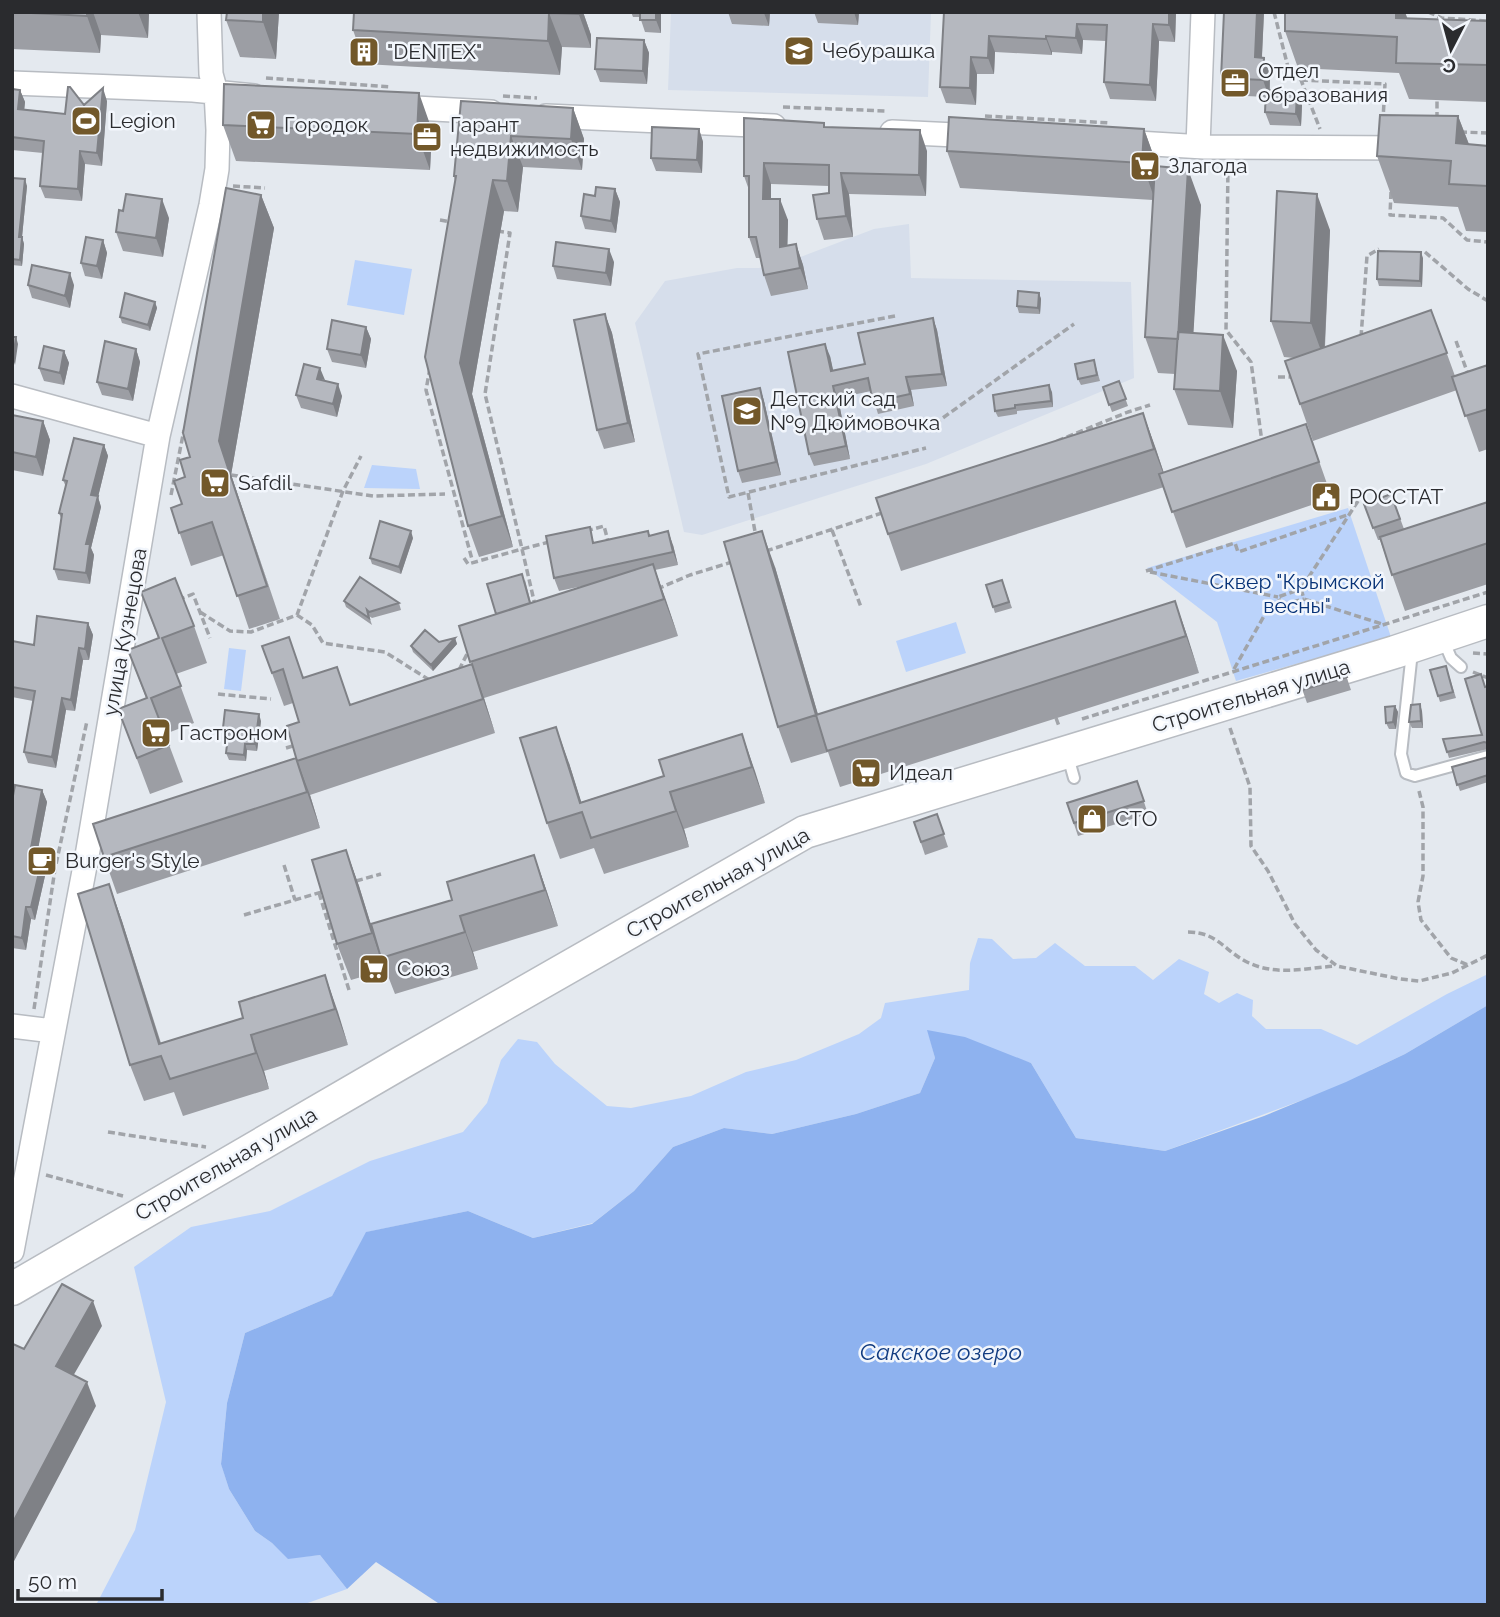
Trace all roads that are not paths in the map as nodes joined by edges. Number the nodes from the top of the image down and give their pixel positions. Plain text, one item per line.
1 (209, 12) edge
2 (1203, 12) edge
3 (12, 83) edge
4 (270, 88) edge
5 (216, 92) junction
6 (371, 105) edge
7 (798, 127) edge
8 (874, 131) edge
9 (1004, 137) edge
10 (1100, 141) edge
11 (1198, 146) junction
12 (1435, 149) edge
13 (12, 396) edge
14 (158, 436) junction
15 (1488, 621) edge
16 (1399, 635) junction
17 (1441, 636) junction
18 (1461, 667) dead end
19 (1488, 756) edge
20 (12, 1026) edge
21 (53, 1031) junction
22 (12, 1251) edge
23 (12, 1289) edge

1 - 5 street, улица Кузнецова
2 - 11 street
3 - 5 street
4 - 5 street
5 - 14 street, улица Кузнецова
6 - 7 street
8 - 9 street
10 - 11 street
11 - 12 street
13 - 14 street
14 - 21 street, улица Кузнецова
15 - 17 street, Строительная улица
16 - 17 street, Строительная улица
16 - 19 lane
16 - 23 street, Строительная улица
17 - 18 lane
20 - 21 street
21 - 22 street, улица Кузнецова

